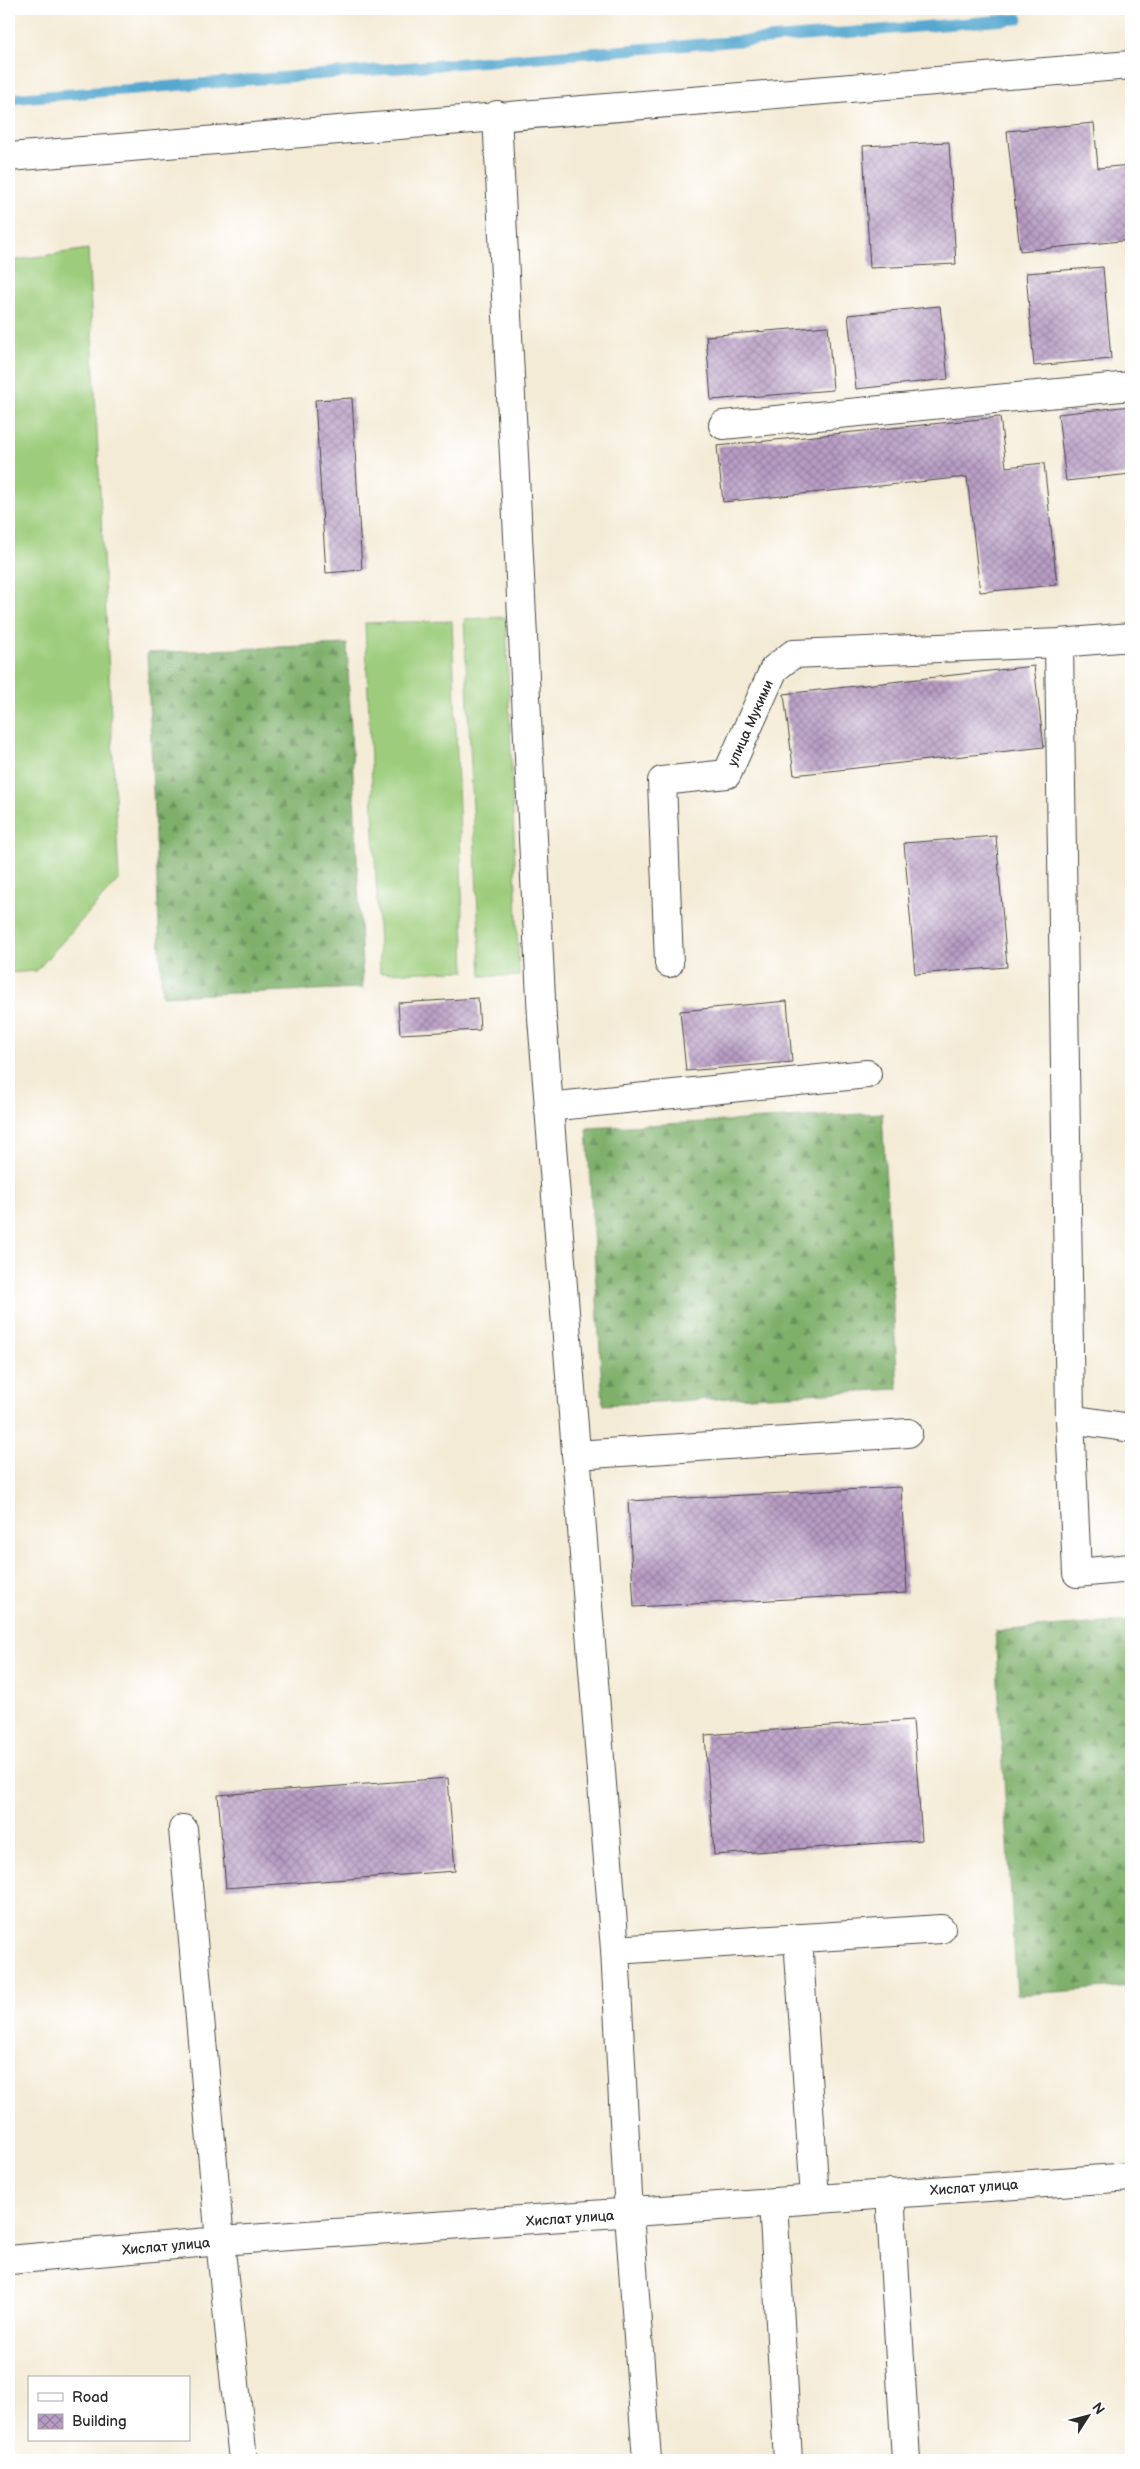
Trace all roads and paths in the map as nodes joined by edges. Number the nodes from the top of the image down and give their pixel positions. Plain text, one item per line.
1 (1131, 65) edge
2 (497, 115) junction
3 (9, 157) edge
4 (1131, 386) edge
5 (723, 425) dead end
6 (1131, 637) edge
7 (1059, 643) junction
8 (669, 963) dead end
9 (867, 1074) dead end
10 (548, 1108) junction
11 (1070, 1419) junction
12 (1131, 1428) edge
13 (908, 1433) dead end
14 (576, 1455) junction
15 (1131, 1568) edge
16 (183, 1829) dead end
17 (941, 1929) dead end
18 (798, 1938) junction
19 (615, 1950) junction
20 (1131, 2177) edge
21 (890, 2193) junction
22 (815, 2199) junction
23 (773, 2202) junction
24 (629, 2214) junction
25 (220, 2241) junction
26 (9, 2260) edge
27 (243, 2460) edge
28 (647, 2460) edge
29 (788, 2460) edge
30 (906, 2460) edge

1 - 2 street
2 - 3 street
2 - 10 street
4 - 5 street
6 - 7 street, улица Мукими
7 - 8 street, улица Мукими
7 - 11 street
9 - 10 street
10 - 14 street
11 - 12 street
11 - 15 street
13 - 14 street
14 - 19 street
16 - 25 street
17 - 18 street
18 - 19 street
18 - 22 street
19 - 24 street
20 - 21 street, Хислат улица
21 - 22 street, Хислат улица
21 - 30 street
22 - 23 street, Хислат улица
23 - 24 street, Хислат улица
23 - 29 street
24 - 25 street, Хислат улица
24 - 28 street
25 - 26 street, Хислат улица
25 - 27 street

